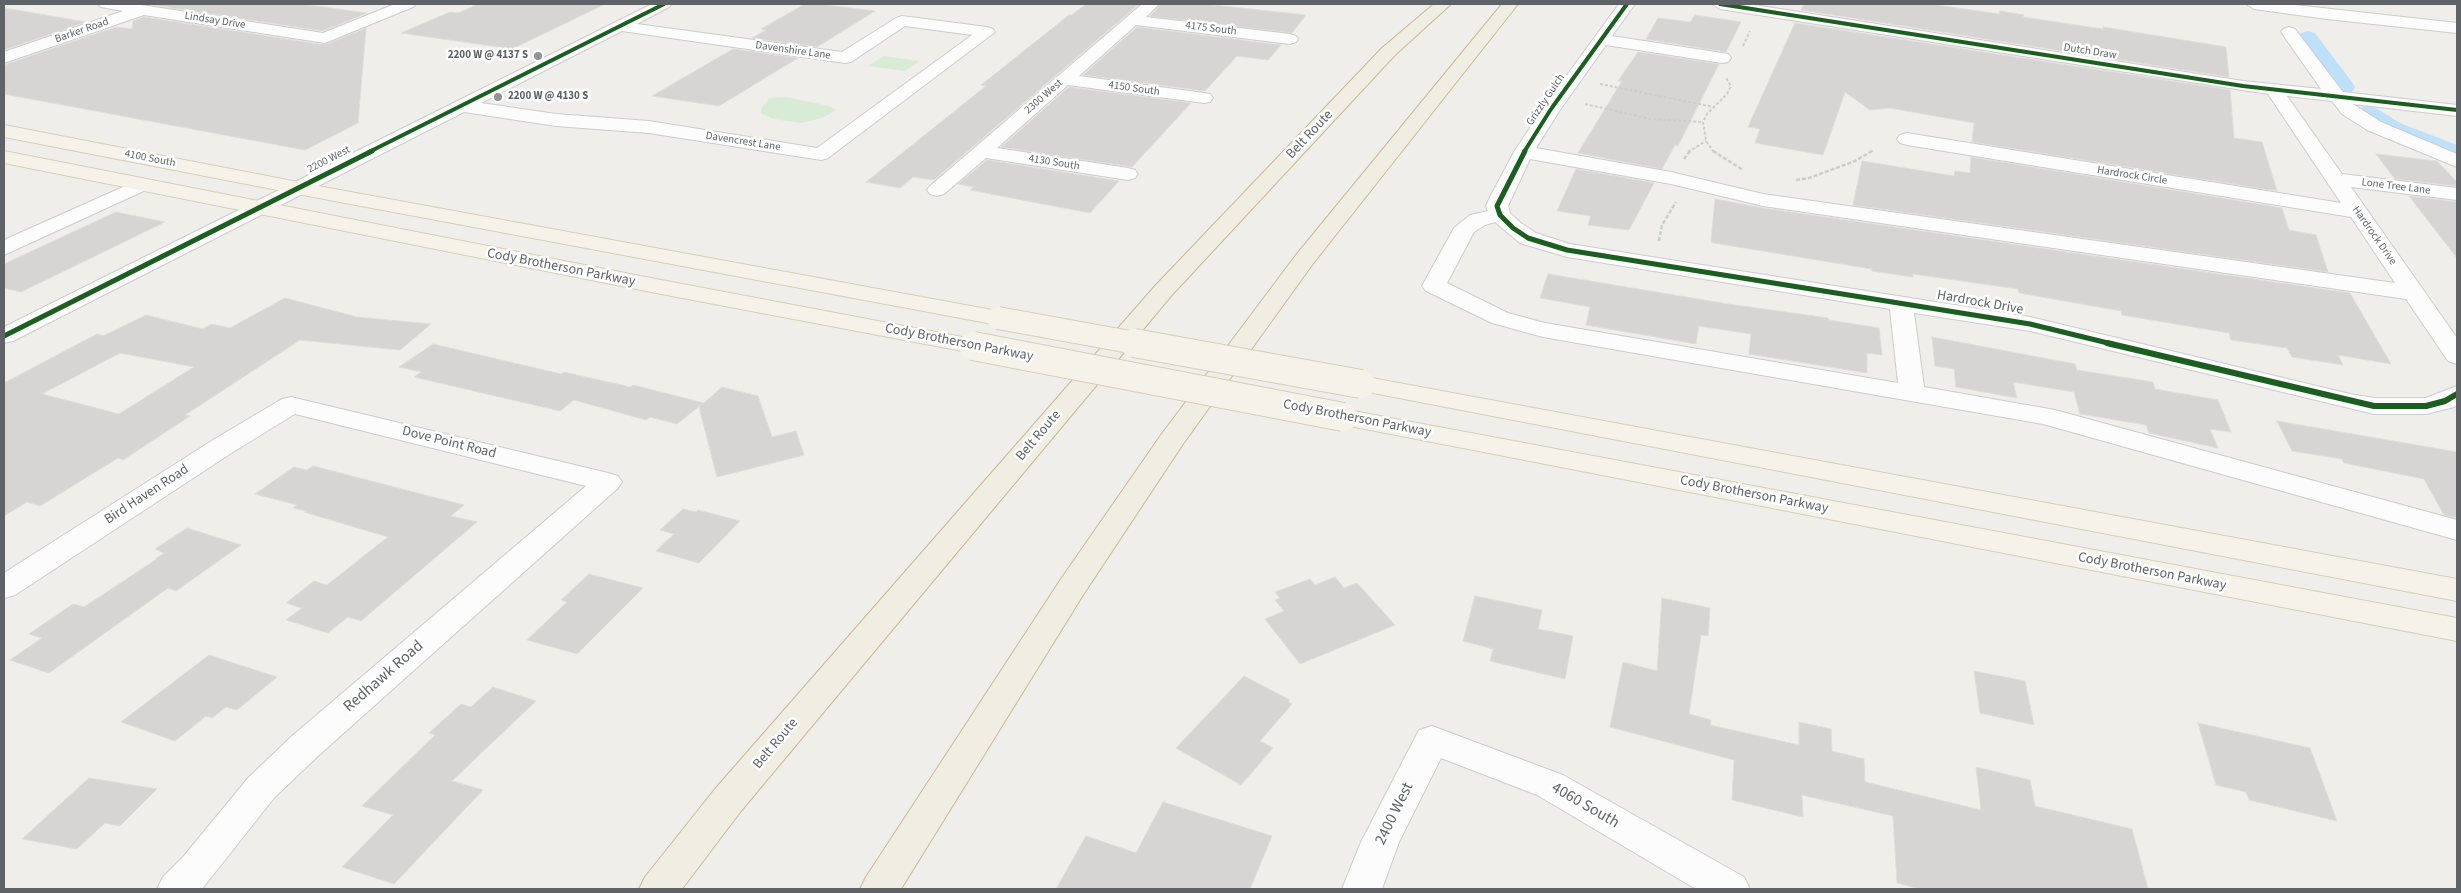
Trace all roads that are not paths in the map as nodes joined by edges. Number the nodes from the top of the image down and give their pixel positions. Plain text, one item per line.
1 (106, 4) edge
2 (160, 4) edge
3 (408, 4) edge
4 (664, 4) edge
5 (1151, 4) edge
6 (1443, 4) edge
7 (1510, 4) edge
8 (1627, 4) edge
9 (1720, 4) edge
10 (2254, 4) edge
11 (143, 9) junction
12 (1801, 10) edge
13 (1133, 20) junction
14 (619, 26) junction
15 (2457, 28) edge
16 (987, 32) joint
17 (2289, 32) dead end
18 (1290, 39) dead end
19 (1601, 39) junction
20 (4, 58) edge
21 (1722, 66) road end
22 (1064, 79) junction
23 (2274, 90) junction
24 (1204, 98) dead end
25 (2338, 98) junction
26 (461, 106) junction
27 (2457, 110) edge
28 (4, 131) edge
29 (1907, 139) dead end
30 (981, 152) junction
31 (1524, 152) junction
32 (4, 157) edge
33 (2457, 161) edge
34 (1128, 174) dead end
35 (2334, 179) junction
36 (141, 184) junction
37 (296, 188) junction
38 (937, 190) dead end
39 (2457, 194) edge
40 (256, 208) junction
41 (2357, 212) junction
42 (1500, 215) junction
43 (4, 248) edge
44 (2414, 293) junction
45 (1901, 302) junction
46 (4, 314) edge
47 (32, 321) junction
48 (4, 336) edge
49 (2457, 356) edge
50 (1912, 393) junction
51 (2453, 402) edge
52 (291, 405) joint
53 (608, 482) joint
54 (2457, 530) edge
55 (4, 587) edge
56 (2457, 590) edge
57 (2457, 630) edge
58 (1432, 740) joint
59 (177, 889) edge
60 (659, 889) edge
61 (880, 889) edge
62 (1362, 889) edge
63 (1730, 889) edge

1 - 11 street, Lindsay Drive
2 - 11 street, Barker Road
3 - 11 street, Lindsay Drive
4 - 14 street, 2200 West
5 - 13 street, 2300 West
6 - 60 highway, Belt Route
7 - 61 highway
8 - 19 street, Grizzly Gulch
9 - 12 street, Dutch Draw
10 - 15 street
11 - 20 street, Barker Road
12 - 23 street, Dutch Draw
13 - 18 street, 4175 South
13 - 22 street, 2300 West
14 - 16 street, Davenshire Lane
14 - 26 street, 2200 West
16 - 26 street, Davencrest Lane
17 - 25 street
19 - 21 street
19 - 31 street, Grizzly Gulch
22 - 24 street, 4150 South
22 - 30 street, 2300 West
23 - 25 street, Dutch Draw
23 - 35 street, Hardrock Drive
25 - 27 street, Dutch Draw
25 - 33 street
26 - 37 street, 2200 West
28 - 37 main road, 4100 South
29 - 41 street, Hardrock Circle
30 - 34 street, 4130 South
30 - 38 street, 2300 West
31 - 42 street, Grizzly Gulch
31 - 44 street
32 - 36 main road, 4100 South
35 - 39 street, Lone Tree Lane
35 - 41 street, Hardrock Drive
36 - 40 main road, 4100 South
36 - 43 street
37 - 40 street, 2200 West
37 - 56 main road, bridge
40 - 47 street, 2200 West
40 - 57 main road, Cody Brotherson Parkway, bridge
41 - 44 street, Hardrock Drive
42 - 45 street, Hardrock Drive
42 - 50 street
44 - 49 street, Hardrock Drive
45 - 50 street
45 - 51 street, Hardrock Drive
46 - 47 street
47 - 48 street, 2200 West
50 - 54 street
52 - 53 street, Dove Point Road
52 - 55 street, Bird Haven Road
53 - 59 street, Redhawk Road
58 - 62 street, 2400 West
58 - 63 street, 4060 South

